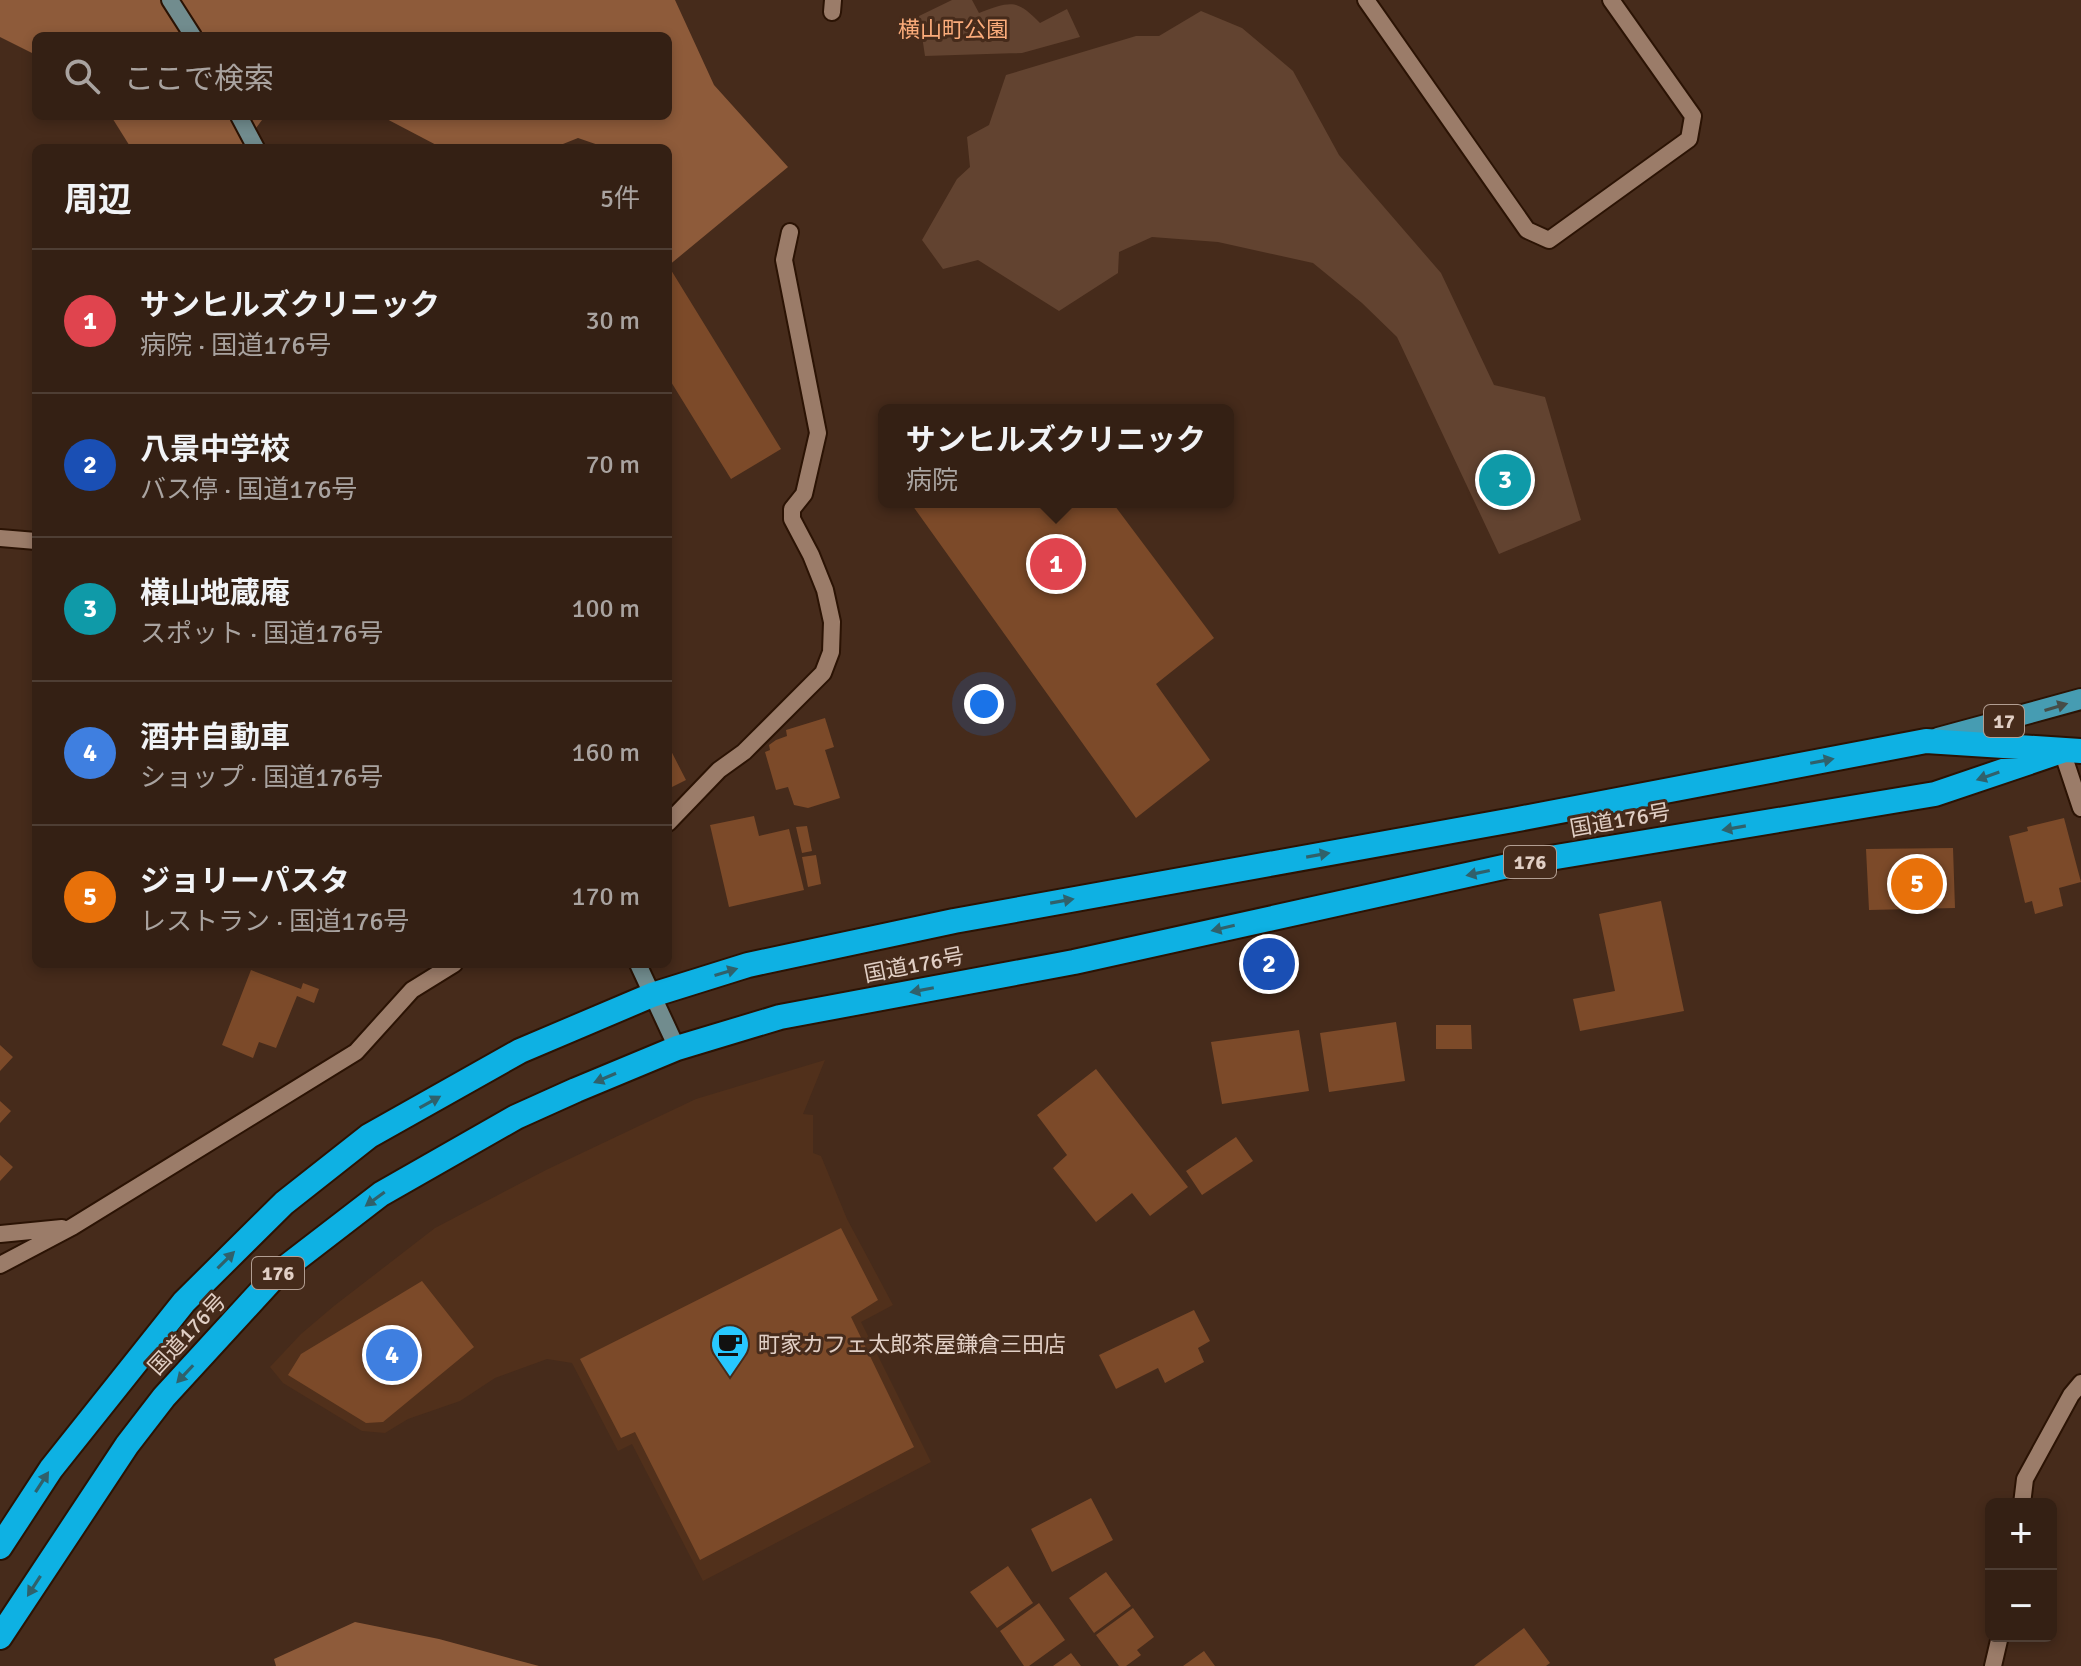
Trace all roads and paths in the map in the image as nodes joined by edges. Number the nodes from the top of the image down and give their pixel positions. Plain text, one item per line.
1 (170, 0) edge
2 (1366, 0) edge
3 (1611, 0) edge
4 (190, 32) edge
5 (241, 120) edge
6 (254, 144) edge
7 (790, 232) dead end
8 (0, 538) edge
9 (32, 541) edge
10 (2081, 699) edge
11 (2081, 734) edge
12 (1926, 741) junction
13 (2071, 751) edge
14 (2081, 808) edge
15 (672, 819) edge
16 (448, 968) edge
17 (640, 968) edge
18 (652, 995) junction
19 (677, 1048) junction
20 (72, 1227) junction
21 (0, 1234) edge
22 (0, 1265) edge
23 (2081, 1383) edge
24 (2023, 1498) edge
25 (0, 1547) edge
26 (0, 1637) edge
27 (1999, 1642) edge
28 (1993, 1666) edge

1 - 4 main road
2 - 3 street
5 - 6 main road
7 - 15 street
8 - 9 street
12 -> 10 main road, 17
11 - 13 main road
12 - 13 highway, 国道176号 / 176
18 -> 12 highway, 国道176号 / 176
13 - 14 street
13 -> 19 highway, 国道176号 / 176
16 - 20 street
17 - 18 main road
18 - 19 main road
25 -> 18 highway, 国道176号 / 176
19 -> 26 highway, 国道176号 / 176
20 - 21 street
20 - 22 street
23 - 24 street
27 - 28 street

